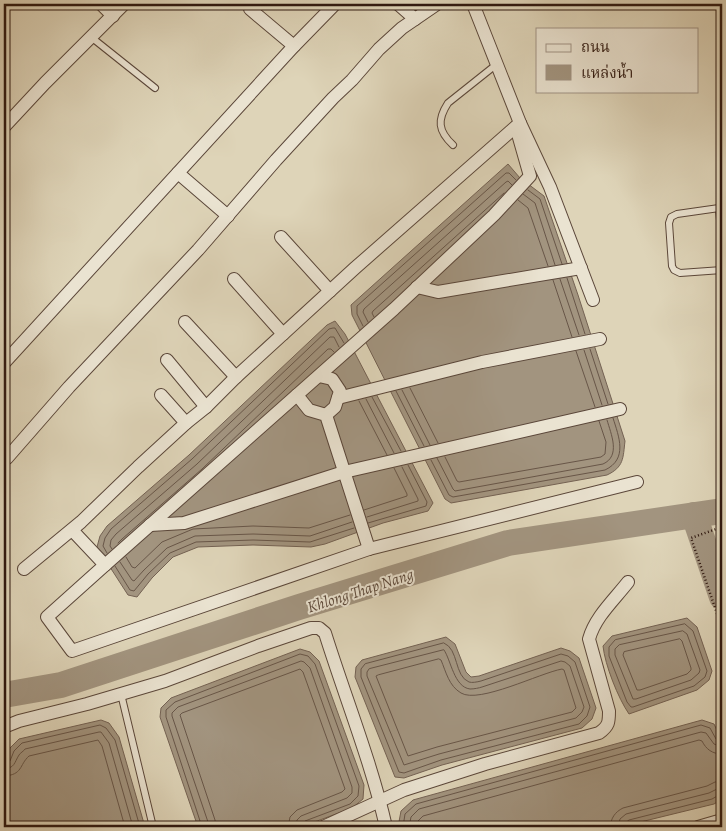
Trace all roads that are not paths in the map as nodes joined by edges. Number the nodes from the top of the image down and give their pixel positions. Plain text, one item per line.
1 (101, 4) edge
2 (124, 4) edge
3 (335, 4) edge
4 (398, 4) edge
5 (434, 4) edge
6 (473, 4) edge
7 (250, 10) dead end
8 (113, 16) junction
9 (416, 19) junction
10 (91, 37) junction
11 (294, 46) junction
12 (496, 64) junction
13 (154, 88) dead end
14 (518, 125) junction
15 (4, 127) edge
16 (453, 144) dead end
17 (178, 173) junction
18 (721, 208) edge
19 (228, 216) junction
20 (281, 237) dead end
21 (722, 244) edge
22 (581, 268) junction
23 (722, 270) edge
24 (234, 279) dead end
25 (417, 287) junction
26 (330, 291) junction
27 (593, 300) dead end
28 (185, 322) dead end
29 (283, 334) junction
30 (600, 339) dead end
31 (167, 360) dead end
32 (4, 363) edge
33 (319, 376) junction
34 (236, 377) junction
35 (161, 395) dead end
36 (297, 395) junction
37 (338, 398) junction
38 (206, 407) junction
39 (620, 409) dead end
40 (326, 415) junction
41 (186, 423) junction
42 (4, 460) edge
43 (344, 472) junction
44 (637, 482) dead end
45 (150, 526) junction
46 (72, 530) junction
47 (369, 549) junction
48 (105, 566) junction
49 (24, 569) dead end
50 (628, 582) dead end
51 (121, 694) junction
52 (4, 727) edge
53 (380, 801) junction
54 (722, 820) edge
55 (152, 827) edge
56 (323, 827) edge
57 (386, 827) edge
58 (698, 827) edge

1 - 8 street
2 - 8 street
3 - 11 street
4 - 9 street
5 - 9 street
6 - 12 street
7 - 11 street
8 - 10 street
9 - 19 street
10 - 13 lane
10 - 15 street
11 - 17 street
12 - 14 street
12 - 16 lane
14 - 22 street
14 - 25 street
14 - 26 street
17 - 19 street
17 - 32 street
18 - 21 lane
18 - 23 lane
19 - 42 street
20 - 26 street
22 - 25 street
22 - 27 street
24 - 29 street
25 - 33 street
26 - 29 street
28 - 34 street
29 - 34 street
30 - 37 street
31 - 38 street
33 - 36 street
33 - 37 street
34 - 38 street
35 - 41 street
36 - 40 street
36 - 45 street
37 - 40 street
38 - 41 street
39 - 43 street
40 - 43 street
41 - 46 street
43 - 45 street
43 - 47 street
44 - 47 street
45 - 48 street
46 - 48 street
46 - 49 street
47 - 48 street
50 - 53 street
51 - 52 street
51 - 53 street
51 - 55 lane
53 - 56 street
53 - 57 street
54 - 58 street

